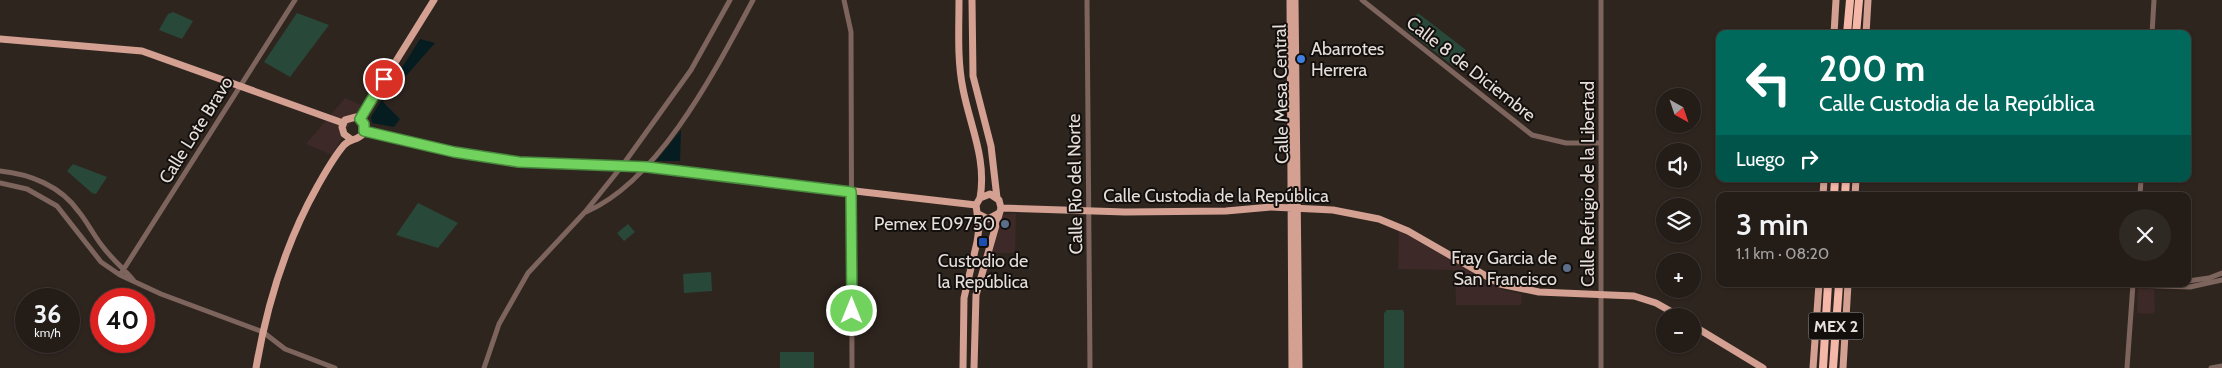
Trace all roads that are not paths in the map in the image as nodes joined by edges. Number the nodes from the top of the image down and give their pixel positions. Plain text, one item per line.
1 (294, 0) edge
2 (434, 0) edge
3 (730, 0) edge
4 (753, 0) edge
5 (844, 0) edge
6 (959, 0) edge
7 (972, 0) edge
8 (1087, 0) edge
9 (1290, 0) edge
10 (1295, 0) edge
11 (1362, 0) edge
12 (1601, 0) edge
13 (1836, 0) edge
14 (1850, 0) edge
15 (1859, 0) edge
16 (1868, 0) edge
17 (2154, 0) edge
18 (1834, 30) edge
19 (1847, 30) edge
20 (1856, 30) edge
21 (1866, 30) edge
22 (2152, 30) edge
23 (0, 39) edge
24 (240, 86) junction
25 (360, 119) junction
26 (342, 127) junction
27 (364, 131) junction
28 (352, 140) junction
29 (1601, 143) junction
30 (339, 153) junction
31 (622, 166) junction
32 (647, 167) junction
33 (0, 171) edge
34 (0, 183) edge
35 (851, 192) junction
36 (980, 198) junction
37 (997, 198) junction
38 (976, 205) junction
39 (1294, 207) junction
40 (1000, 210) junction
41 (1089, 211) junction
42 (585, 212) junction
43 (978, 214) junction
44 (124, 269) junction
45 (2222, 273) edge
46 (120, 275) junction
47 (2191, 280) edge
48 (2222, 280) edge
49 (134, 281) junction
50 (2210, 281) junction
51 (2191, 285) edge
52 (1819, 287) edge
53 (1828, 287) edge
54 (1839, 287) edge
55 (1848, 287) edge
56 (2133, 287) edge
57 (1602, 294) junction
58 (1663, 308) edge
59 (1701, 330) edge
60 (263, 332) junction
61 (484, 366) edge
62 (2222, 366) edge
63 (256, 368) edge
64 (335, 368) edge
65 (852, 368) edge
66 (963, 368) edge
67 (974, 368) edge
68 (1090, 368) edge
69 (1292, 368) edge
70 (1299, 368) edge
71 (1601, 368) edge
72 (1763, 368) edge
73 (1813, 368) edge
74 (1823, 368) edge
75 (1833, 368) edge
76 (1843, 368) edge
77 (2127, 368) edge
78 (2211, 368) edge

1 - 24 street, Calle Lote Bravo
2 - 25 main road
3 - 31 street
4 - 32 street
5 - 35 street
6 - 36 main road
7 - 37 main road
8 - 41 street, Calle Río del Norte
9 - 39 main road, Calle Mesa Central
10 - 39 main road, Calle Mesa Central
11 - 29 street, Calle 8 de Diciembre
12 - 29 street, Calle Refugio de la Libertad
13 - 18 main road
14 - 19 highway
15 - 20 highway
16 - 21 main road
17 - 22 street
23 - 24 main road
24 - 26 main road
24 - 44 street, Calle Lote Bravo
25 - 26 main road
25 - 27 main road
26 - 28 main road
26 - 30 main road
27 - 28 main road
27 - 31 main road
28 - 30 main road
29 - 57 street, Calle Refugio de la Libertad
30 - 60 main road
31 - 32 main road
31 - 42 street
32 - 35 main road
32 - 42 street
33 - 44 street
34 - 46 street
35 - 38 main road
35 - 65 street
36 - 37 main road
36 - 38 main road
37 - 40 main road
38 - 43 main road
39 - 41 main road, Calle Custodia de la República
39 - 57 main road, Calle Custodia de la República
39 - 69 main road, Calle Mesa Central
39 - 70 main road, Calle Mesa Central
40 - 41 main road, Calle Custodia de la República
40 - 43 main road
40 - 67 main road
41 - 68 street, Calle Río del Norte
42 - 61 street
43 - 66 main road
44 - 46 street, Calle Lote Bravo
44 - 49 street
45 - 50 street
46 - 49 street
47 - 50 street
48 - 50 street
49 - 60 street
50 - 51 street
52 - 73 main road
53 - 74 highway, MEX 2
54 - 75 highway, MEX 2
55 - 76 main road
56 - 77 street
57 - 58 main road, Calle Custodia de la República
57 - 71 street, Calle Refugio de la Libertad
59 - 72 main road
60 - 63 main road
60 - 64 street
62 - 78 street

